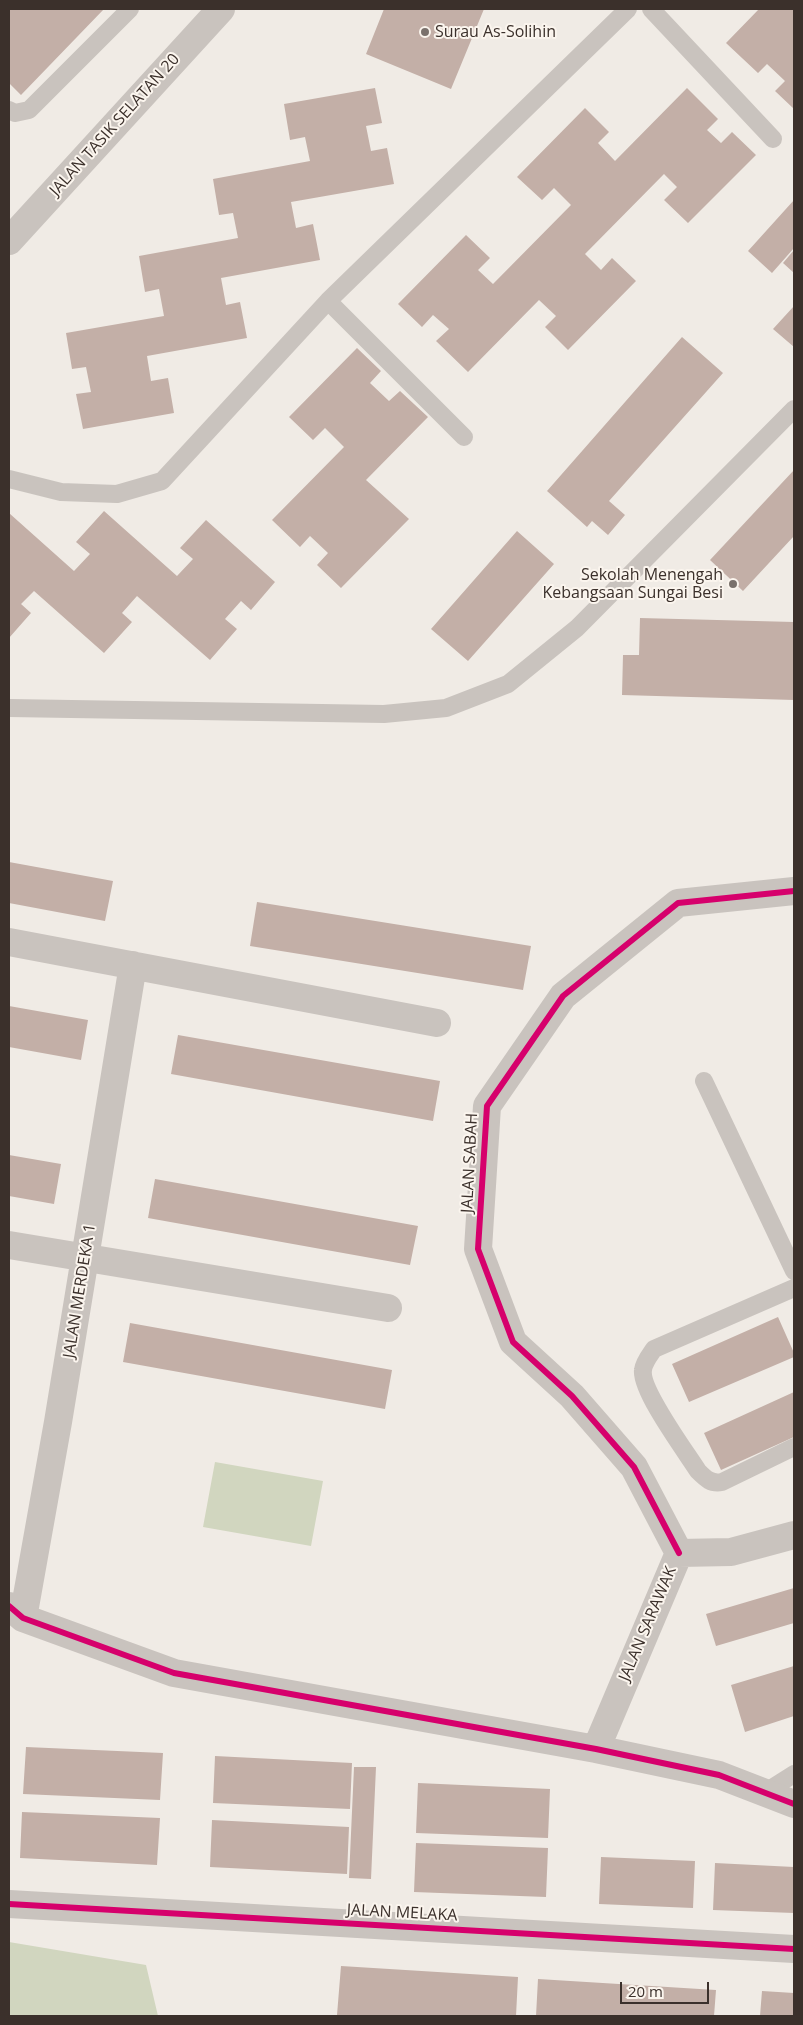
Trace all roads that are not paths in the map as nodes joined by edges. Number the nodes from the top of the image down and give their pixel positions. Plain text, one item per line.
1 (130, 9) edge
2 (220, 9) edge
3 (628, 9) edge
4 (651, 9) edge
5 (9, 110) edge
6 (773, 139) dead end
7 (9, 241) edge
8 (328, 301) junction
9 (794, 409) edge
10 (464, 437) dead end
11 (9, 479) edge
12 (9, 708) edge
13 (794, 891) edge
14 (9, 942) edge
15 (133, 965) junction
16 (437, 1023) dead end
17 (704, 1081) dead end
18 (9, 1245) edge
19 (86, 1257) junction
20 (794, 1270) edge
21 (794, 1288) edge
22 (388, 1308) dead end
23 (794, 1447) edge
24 (794, 1535) edge
25 (679, 1553) junction
26 (16, 1612) edge
27 (596, 1749) junction
28 (794, 1774) edge
29 (764, 1793) junction
30 (794, 1804) edge
31 (9, 1904) edge
32 (794, 1949) edge

1 - 5 lane
2 - 7 street, JALAN TASIK SELATAN 20
3 - 8 lane
4 - 6 lane
8 - 10 lane
8 - 11 lane
9 - 12 lane
13 - 25 street, JALAN SABAH
14 - 15 street
15 - 16 street
15 - 19 street, JALAN MERDEKA 1
17 - 20 lane
18 - 19 street
19 - 22 street
19 - 26 street, JALAN MERDEKA 1
21 - 23 lane
24 - 25 street, JALAN SARAWAK
25 - 27 street, JALAN SARAWAK
26 - 27 street
27 - 29 street
28 - 29 lane
29 - 30 street
31 - 32 street, JALAN MELAKA

